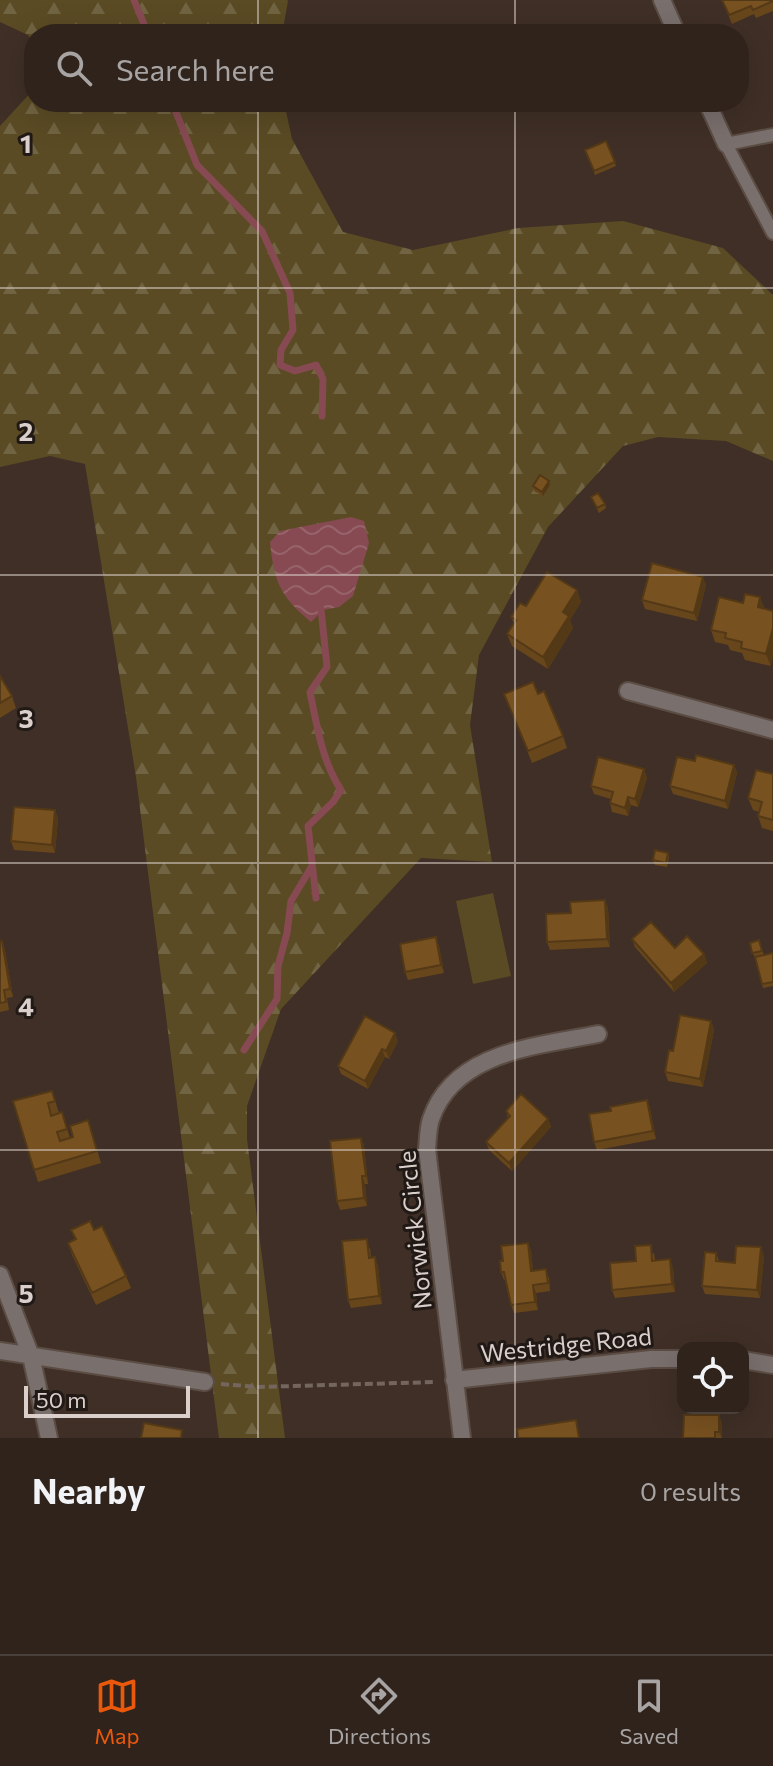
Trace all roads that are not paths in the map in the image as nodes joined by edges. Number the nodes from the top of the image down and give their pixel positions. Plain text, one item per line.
1 (662, 0) edge
2 (673, 24) edge
3 (712, 112) edge
4 (773, 135) edge
5 (726, 144) junction
6 (773, 233) edge
7 (628, 691) dead end
8 (773, 730) edge
9 (598, 1034) dead end
10 (0, 1275) edge
11 (0, 1351) edge
12 (31, 1356) junction
13 (677, 1359) edge
14 (749, 1361) edge
15 (773, 1365) edge
16 (446, 1381) junction
17 (205, 1382) road end
18 (49, 1438) edge
19 (462, 1438) edge

1 - 2 street
3 - 5 street
4 - 5 lane
5 - 6 lane
7 - 8 street
9 - 16 street, Norwick Circle
10 - 12 street
11 - 12 street
12 - 17 street
12 - 18 street
13 - 16 street, Westridge Road
14 - 15 street
16 - 19 street, Norwick Circle

